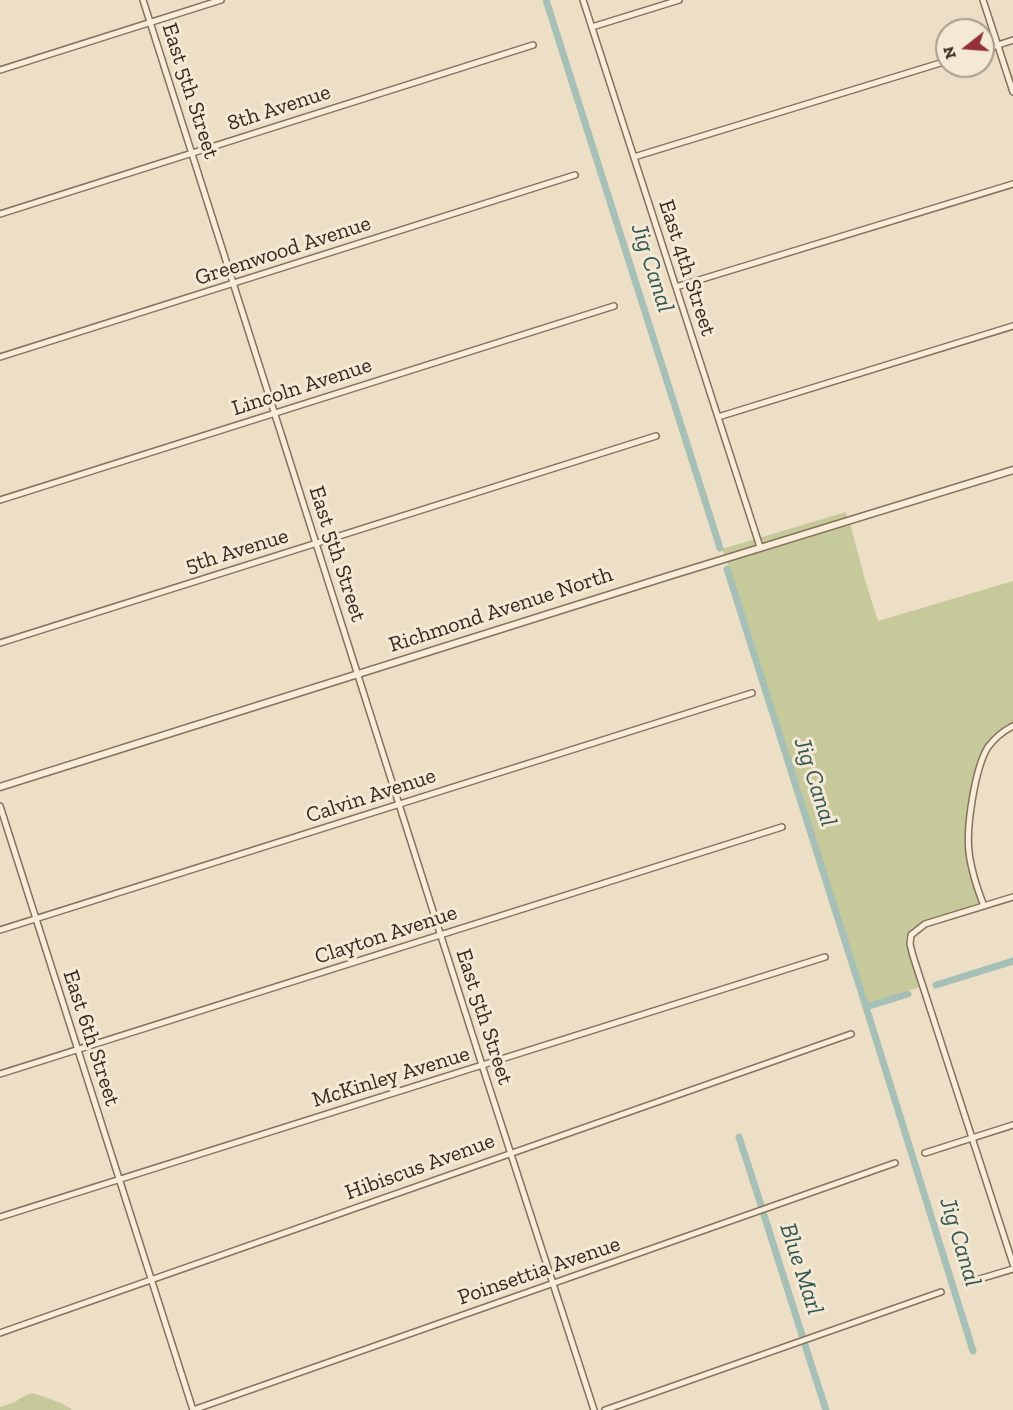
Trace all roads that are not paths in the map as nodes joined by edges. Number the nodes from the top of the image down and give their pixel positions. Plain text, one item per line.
1 (143, 0) edge
2 (221, 0) edge
3 (583, 0) edge
4 (679, 0) edge
5 (983, 0) edge
6 (150, 22) junction
7 (592, 27) junction
8 (1013, 40) edge
9 (533, 45) dead end
10 (998, 45) junction
11 (995, 46) edge
12 (935, 65) edge
13 (0, 70) edge
14 (1013, 92) edge
15 (192, 153) junction
16 (634, 157) junction
17 (575, 175) dead end
18 (1013, 184) edge
19 (0, 214) edge
20 (234, 284) junction
21 (676, 287) junction
22 (614, 306) dead end
23 (1013, 327) edge
24 (0, 357) edge
25 (275, 413) junction
26 (718, 417) junction
27 (656, 436) dead end
28 (1013, 470) edge
29 (0, 500) edge
30 (316, 544) junction
31 (760, 547) junction
32 (0, 643) edge
33 (358, 674) junction
34 (752, 693) dead end
35 (1013, 726) edge
36 (0, 787) edge
37 (399, 804) junction
38 (0, 806) edge
39 (782, 827) dead end
40 (1013, 897) edge
41 (984, 906) junction
42 (36, 919) junction
43 (0, 930) edge
44 (441, 935) junction
45 (825, 957) dead end
46 (851, 1034) dead end
47 (77, 1050) junction
48 (482, 1065) junction
49 (0, 1074) edge
50 (1013, 1125) edge
51 (972, 1138) junction
52 (510, 1153) junction
53 (925, 1153) dead end
54 (895, 1163) dead end
55 (119, 1180) junction
56 (0, 1217) edge
57 (1013, 1264) edge
58 (1013, 1269) edge
59 (151, 1280) junction
60 (966, 1283) dead end
61 (553, 1284) junction
62 (941, 1292) dead end
63 (0, 1333) edge
64 (193, 1410) edge
65 (594, 1410) edge
66 (605, 1410) edge

1 - 6 street, East 5th Street
2 - 6 street
3 - 7 street, East 4th Street
4 - 7 street
5 - 10 street
6 - 13 street
6 - 15 street, East 5th Street
7 - 16 street, East 4th Street
8 - 10 street
9 - 15 street, 8th Avenue
10 - 11 street
10 - 14 street
12 - 16 street
15 - 19 street, 8th Avenue
15 - 20 street, East 5th Street
16 - 21 street, East 4th Street
17 - 20 street, Greenwood Avenue
18 - 21 street
20 - 24 street, Greenwood Avenue
20 - 25 street, East 5th Street
21 - 26 street, East 4th Street
22 - 25 street, Lincoln Avenue
23 - 26 street
25 - 29 street, Lincoln Avenue
25 - 30 street, East 5th Street
26 - 31 street, East 4th Street
27 - 30 street, 5th Avenue
28 - 31 street, Richmond Avenue North
30 - 32 street, 5th Avenue
30 - 33 street, East 5th Street
31 - 33 street, Richmond Avenue North
33 - 36 street, Richmond Avenue North
33 - 37 street, East 5th Street
34 - 37 street, Calvin Avenue
35 - 41 street
37 - 42 street, Calvin Avenue
37 - 44 street, East 5th Street
38 - 42 street, East 6th Street
39 - 44 street, Clayton Avenue
40 - 41 street
41 - 51 street
42 - 43 street, Calvin Avenue
42 - 47 street, East 6th Street
44 - 47 street, Clayton Avenue
44 - 48 street, East 5th Street
45 - 48 street, McKinley Avenue
46 - 52 street, Hibiscus Avenue
47 - 49 street, Clayton Avenue
47 - 55 street, East 6th Street
48 - 52 street, East 5th Street
48 - 55 street, McKinley Avenue
50 - 51 street
51 - 53 street
51 - 57 street
52 - 59 street, Hibiscus Avenue
52 - 61 street, East 5th Street
54 - 61 street, Poinsettia Avenue
55 - 56 street, McKinley Avenue
55 - 59 street, East 6th Street
58 - 60 street
59 - 63 street, Hibiscus Avenue
59 - 64 street, East 6th Street
61 - 64 street, Poinsettia Avenue
61 - 65 street, East 5th Street
62 - 66 street

